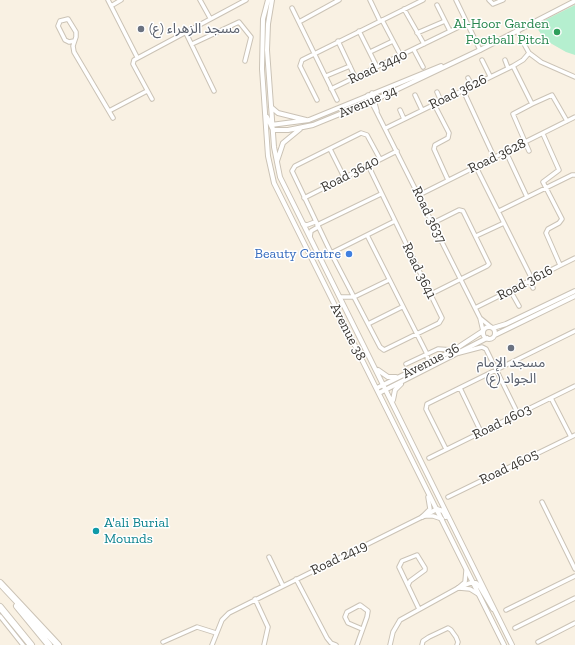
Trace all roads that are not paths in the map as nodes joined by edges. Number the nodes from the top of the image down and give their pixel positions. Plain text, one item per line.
1 (108, 0) edge
2 (121, 0) edge
3 (200, 0) edge
4 (246, 0) edge
5 (339, 0) edge
6 (370, 0) edge
7 (423, 0) edge
8 (456, 0) edge
9 (489, 0) edge
10 (503, 0) edge
11 (271, 1) edge
12 (573, 2) edge
13 (437, 5) dead end
14 (111, 6) junction
15 (292, 8) dead end
16 (404, 9) junction
17 (210, 18) junction
18 (381, 20) junction
19 (445, 21) junction
20 (299, 22) junction
21 (468, 23) junction
22 (185, 31) junction
23 (359, 31) junction
24 (450, 31) junction
25 (517, 31) junction
26 (417, 33) junction
27 (74, 41) junction
28 (338, 41) junction
29 (393, 41) junction
30 (192, 44) junction
31 (424, 44) junction
32 (414, 50) junction
33 (480, 50) junction
34 (370, 52) junction
35 (314, 54) junction
36 (529, 54) junction
37 (401, 56) junction
38 (137, 57) junction
39 (464, 58) junction
40 (482, 60) dead end
41 (505, 60) dead end
42 (246, 61) dead end
43 (350, 66) junction
44 (423, 66) dead end
45 (377, 67) junction
46 (511, 67) junction
47 (326, 76) junction
48 (490, 76) junction
49 (355, 77) junction
50 (575, 77) edge
51 (468, 78) dead end
52 (472, 86) junction
53 (331, 89) junction
54 (463, 90) junction
55 (147, 91) junction
56 (214, 91) dead end
57 (437, 92) dead end
58 (370, 94) junction
59 (414, 95) dead end
60 (263, 96) junction
61 (152, 99) dead end
62 (317, 100) dead end
63 (337, 100) dead end
64 (372, 101) junction
65 (441, 101) junction
66 (434, 104) junction
67 (532, 104) junction
68 (270, 106) junction
69 (400, 110) dead end
70 (422, 110) junction
71 (109, 111) junction
72 (575, 117) edge
73 (113, 118) dead end
74 (404, 119) junction
75 (308, 120) junction
76 (567, 121) junction
77 (271, 125) junction
78 (300, 128) junction
79 (386, 128) junction
80 (273, 130) junction
81 (266, 131) junction
82 (543, 134) junction
83 (525, 143) junction
84 (330, 149) junction
85 (397, 151) junction
86 (529, 151) dead end
87 (506, 152) junction
88 (494, 157) junction
89 (380, 159) junction
90 (277, 164) junction
91 (368, 165) junction
92 (476, 167) junction
93 (575, 175) edge
94 (344, 177) junction
95 (448, 180) junction
96 (546, 188) junction
97 (381, 194) junction
98 (419, 195) junction
99 (527, 197) junction
100 (304, 198) junction
101 (499, 212) junction
102 (395, 221) junction
103 (433, 223) junction
104 (504, 223) junction
105 (302, 224) junction
106 (316, 225) junction
107 (367, 235) junction
108 (476, 236) junction
109 (310, 240) junction
110 (331, 253) junction
111 (575, 258) edge
112 (560, 265) junction
113 (460, 279) junction
114 (389, 280) junction
115 (530, 280) junction
116 (533, 288) dead end
117 (510, 290) junction
118 (575, 291) edge
119 (431, 294) junction
120 (575, 296) edge
121 (340, 297) junction
122 (354, 297) junction
123 (519, 306) dead end
124 (402, 307) junction
125 (475, 308) junction
126 (480, 318) junction
127 (368, 324) junction
128 (492, 327) junction
129 (483, 331) junction
130 (575, 331) edge
131 (417, 334) junction
132 (495, 334) junction
133 (487, 338) junction
134 (454, 350) junction
135 (427, 354) junction
136 (458, 354) junction
137 (428, 363) junction
138 (406, 364) dead end
139 (375, 367) junction
140 (496, 370) junction
141 (404, 378) junction
142 (575, 386) edge
143 (385, 387) junction
144 (460, 388) junction
145 (378, 390) junction
146 (551, 398) junction
147 (394, 404) junction
148 (518, 414) junction
149 (481, 432) junction
150 (573, 436) edge
151 (446, 449) junction
152 (429, 458) dead end
153 (420, 476) junction
154 (448, 497) dead end
155 (542, 502) dead end
156 (437, 509) junction
157 (422, 517) junction
158 (442, 519) junction
159 (461, 540) junction
160 (269, 557) dead end
161 (466, 568) junction
162 (575, 569) edge
163 (575, 576) edge
164 (296, 579) junction
165 (0, 583) edge
166 (473, 583) junction
167 (408, 585) junction
168 (0, 586) edge
169 (283, 586) junction
170 (458, 588) junction
171 (480, 595) junction
172 (575, 598) edge
173 (255, 599) junction
174 (0, 607) edge
175 (419, 609) junction
176 (506, 610) dead end
177 (496, 612) junction
178 (0, 616) edge
179 (575, 623) edge
180 (515, 628) dead end
181 (362, 630) junction
182 (216, 633) junction
183 (391, 639) junction
184 (164, 642) dead end
185 (538, 642) dead end
186 (23, 645) edge
187 (31, 645) edge
188 (49, 645) edge
189 (58, 645) edge
190 (212, 645) edge
191 (264, 645) edge
192 (336, 645) edge
193 (357, 645) edge
194 (387, 645) edge
195 (390, 645) edge
196 (422, 645) edge
197 (457, 645) edge
198 (504, 645) edge
199 (512, 645) edge

1 - 14 street
2 - 14 street
3 - 17 street
4 - 17 street
5 - 20 street
6 - 18 street
7 - 16 street
8 - 21 street
9 - 10 street
11 - 60 street, Avenue 38
11 - 68 street, Avenue 38
12 - 25 street, Avenue 34
13 - 19 street
14 - 38 street
15 - 20 street, Road 3440
16 - 18 street
16 - 26 street, Road 3440
17 - 22 street
18 - 23 street
18 - 29 street
19 - 24 street
19 - 26 street
20 - 35 street, Road 3440
21 - 24 street, Road 3440
21 - 33 street
22 - 30 street
22 - 38 street
23 - 28 street
23 - 34 street
24 - 31 street, Road 3440
25 - 33 street, Avenue 34
25 - 36 street
26 - 31 street, Road 3440
27 - 27 street
27 - 71 street
28 - 35 street
28 - 43 street
29 - 34 street
29 - 37 street
30 - 42 street
30 - 56 street
31 - 32 street, Road 3440
32 - 37 street, Road 3440
32 - 44 street
33 - 39 street, Avenue 34
34 - 45 street
35 - 47 street, Road 3440
35 - 62 street
36 - 46 street, Road 3626
36 - 50 street
37 - 45 street, Road 3440
38 - 55 street
39 - 58 street, Avenue 34
39 - 64 street, Avenue 34
40 - 48 street
41 - 46 street
43 - 47 street, Road 3440
43 - 49 street
45 - 49 street, Road 3440
46 - 48 street, Road 3626
46 - 67 street
47 - 53 street, Road 3440
48 - 52 street, Road 3626
49 - 53 street, Road 3440
51 - 52 street
52 - 54 street, Road 3626
53 - 63 street, Road 3440
54 - 65 street, Road 3626
54 - 88 street
55 - 61 street
55 - 71 street
57 - 65 street
58 - 64 street, Road 3637
58 - 75 street, Avenue 34
59 - 70 street
60 - 77 street
60 - 81 street, Avenue 38
64 - 78 street, Avenue 34
64 - 79 street, Road 3637
65 - 66 street, Road 3626
66 - 70 street, Road 3626
66 - 95 street
67 - 76 street
67 - 83 street
68 - 75 street
68 - 77 street, Avenue 38
69 - 74 street
70 - 74 street, Road 3626
71 - 73 street
72 - 76 street, Road 3628
74 - 79 street, Road 3626
75 - 77 street, Avenue 34
76 - 82 street, Road 3628
77 - 80 street
77 - 81 street
78 - 80 street, Avenue 34
78 - 90 street
79 - 85 street, Road 3637
80 - 90 street, Avenue 38
81 - 145 street, Avenue 38
82 - 83 street, Road 3628
82 - 96 street
83 - 86 street
83 - 87 street, Road 3628
84 - 89 street
84 - 94 street
84 - 100 street
85 - 89 street, Road 3640
85 - 98 street, Road 3637
87 - 88 street, Road 3628
87 - 99 street
88 - 92 street, Road 3628
89 - 91 street, Road 3640
90 - 105 street, Avenue 38
91 - 94 street, Road 3640
91 - 97 street, Road 3641
92 - 95 street, Road 3628
92 - 101 street
93 - 96 street
94 - 100 street, Road 3640
95 - 98 street, Road 3628
96 - 99 street
96 - 112 street
97 - 102 street, Road 3641
97 - 106 street
98 - 103 street, Road 3637
99 - 101 street
100 - 106 street
101 - 104 street
102 - 107 street
102 - 119 street, Road 3641
103 - 108 street
103 - 113 street, Road 3637
104 - 108 street
104 - 115 street
105 - 106 street
105 - 109 street, Avenue 38
106 - 109 street
106 - 110 street
107 - 110 street
107 - 114 street
108 - 113 street
109 - 121 street, Avenue 38
110 - 122 street
111 - 112 street, Road 3616
112 - 115 street, Road 3616
113 - 119 street
113 - 125 street, Road 3637
114 - 122 street
114 - 124 street
115 - 116 street
115 - 117 street, Road 3616
117 - 123 street
117 - 125 street, Road 3616
118 - 128 street
119 - 131 street, Road 3641
120 - 132 street
121 - 122 street
121 - 139 street, Avenue 38
122 - 127 street
124 - 127 street
124 - 131 street
125 - 126 street, Road 3637
126 - 128 street, Road 3637
126 - 129 street, Road 3637
127 - 131 street, Road 3641
128 - 129 street
128 - 132 street
129 - 133 street
129 - 134 street, Avenue 36
130 - 140 street
131 - 135 street
132 - 133 street
133 - 136 street, Avenue 36
134 - 135 street
134 - 137 street, Avenue 36
135 - 137 street
135 - 138 street
136 - 140 street
136 - 141 street, Avenue 36
137 - 141 street, Avenue 36
139 - 141 street
139 - 143 street, Avenue 38
140 - 144 street
140 - 148 street
141 - 143 street, Avenue 36
141 - 147 street
142 - 146 street, Road 4603
143 - 145 street, Avenue 36
143 - 147 street, Avenue 38
144 - 149 street
144 - 151 street
145 - 153 street, Avenue 38
146 - 148 street, Road 4603
146 - 150 street, Road 4605
147 - 159 street, Avenue 38
148 - 149 street, Road 4603
149 - 151 street, Road 4603
150 - 154 street, Road 4605
151 - 152 street, Road 4603
153 - 156 street, Avenue 38
153 - 157 street
155 - 162 street
156 - 157 street
156 - 158 street, Avenue 38
156 - 159 street
157 - 158 street
157 - 164 street, Road 2419
158 - 161 street, Avenue 38
159 - 177 street, Avenue 38
160 - 169 street
161 - 166 street, Avenue 38
161 - 170 street
163 - 176 street
164 - 169 street, Road 2419
164 - 192 street
165 - 189 highway
166 - 170 street
166 - 171 street, Avenue 38
166 - 177 street
167 - 167 street
167 - 175 street
168 - 188 highway
169 - 173 street, Road 2419
170 - 171 street
170 - 175 street
171 - 198 street, Avenue 38
172 - 180 street
173 - 182 street, Road 2419
173 - 191 street
174 - 187 highway
175 - 183 street
177 - 199 street, Avenue 38
178 - 186 street
179 - 185 street
181 - 181 street
181 - 193 street
182 - 184 street
182 - 190 street, Road 2419
183 - 194 street
183 - 195 street
196 - 197 street

